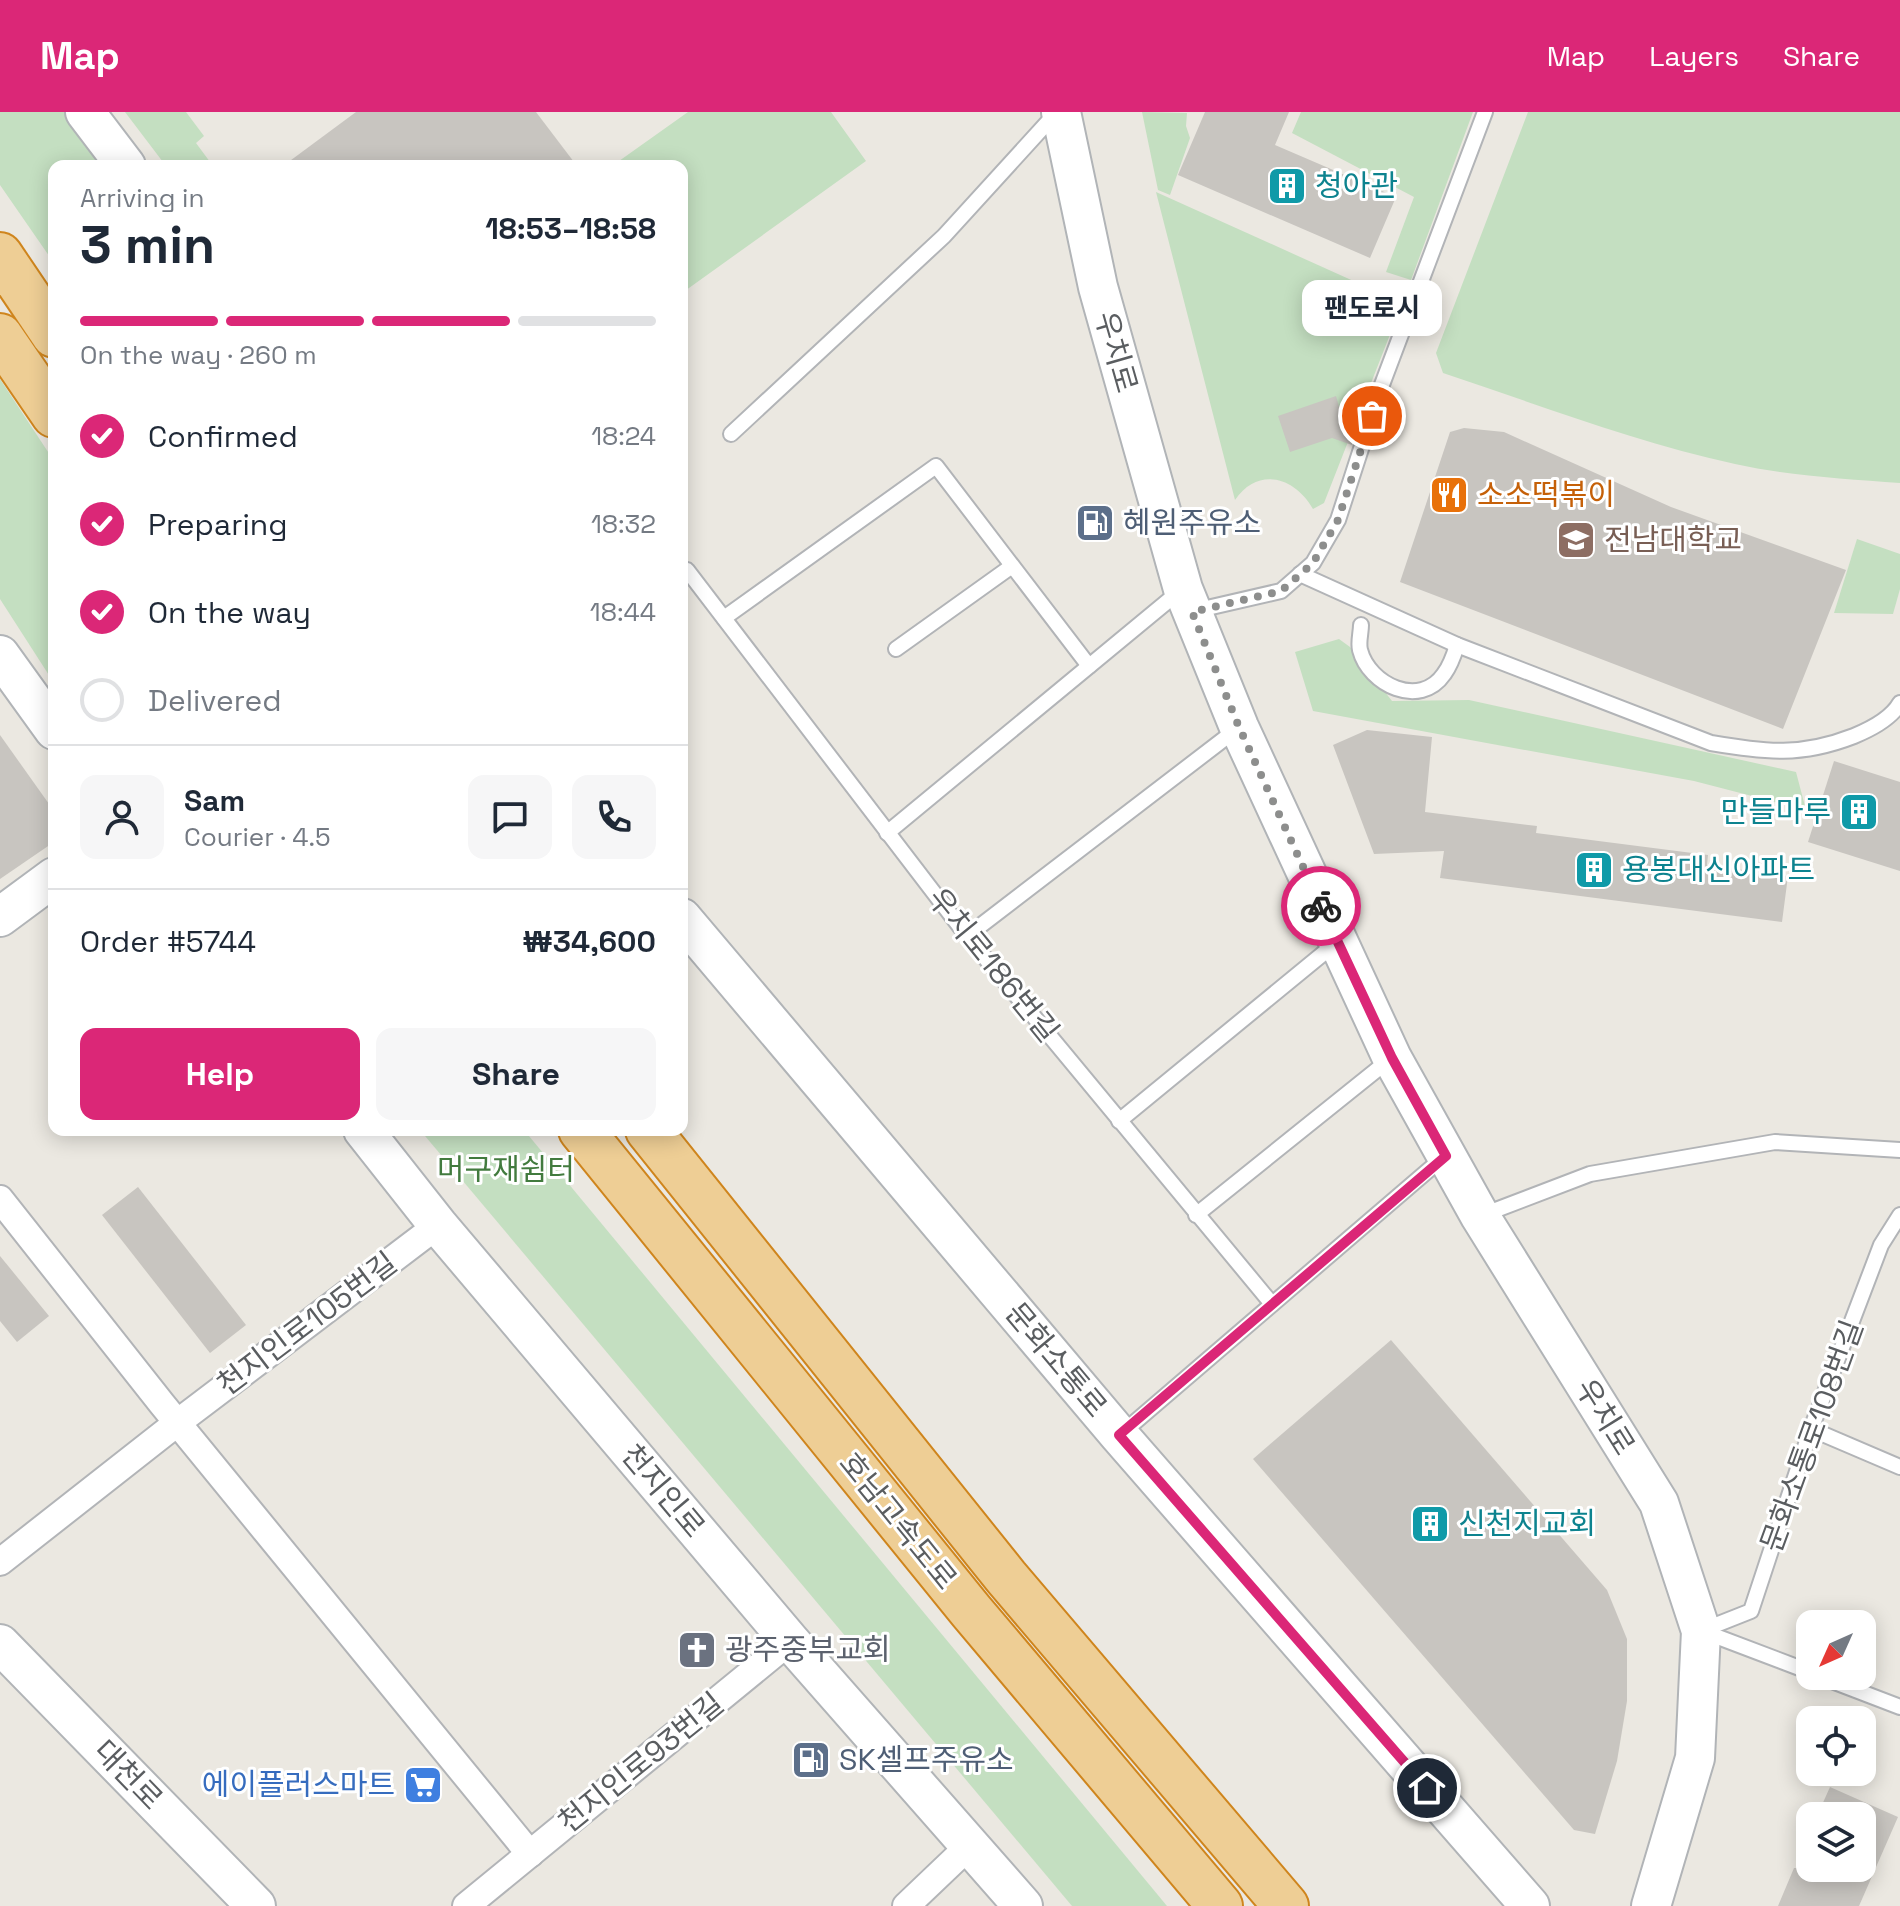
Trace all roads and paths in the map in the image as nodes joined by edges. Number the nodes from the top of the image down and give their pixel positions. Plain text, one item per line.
1 (85, 112) edge
2 (1059, 112) edge
3 (1485, 112) edge
4 (121, 160) edge
5 (0, 255) edge
6 (48, 326) edge
7 (0, 336) edge
8 (48, 406) edge
9 (731, 434) dead end
10 (1012, 566) junction
11 (688, 571) edge
12 (1300, 574) junction
13 (1188, 600) junction
14 (724, 618) junction
15 (1361, 625) dead end
16 (1457, 645) junction
17 (896, 649) dead end
18 (0, 655) edge
19 (1089, 666) junction
20 (1900, 703) edge
21 (48, 722) edge
22 (1239, 727) junction
23 (887, 833) junction
24 (48, 881) edge
25 (0, 917) edge
26 (688, 925) edge
27 (967, 936) junction
28 (1338, 941) junction
29 (1392, 1058) junction
30 (1119, 1121) junction
31 (368, 1136) edge
32 (586, 1136) edge
33 (653, 1136) edge
34 (1900, 1150) edge
35 (1446, 1156) junction
36 (0, 1199) edge
37 (1196, 1215) junction
38 (1900, 1215) edge
39 (1480, 1216) junction
40 (438, 1225) junction
41 (1272, 1304) junction
42 (177, 1423) junction
43 (1811, 1429) junction
44 (1119, 1435) junction
45 (1900, 1467) edge
46 (0, 1562) edge
47 (1701, 1631) junction
48 (790, 1641) junction
49 (0, 1644) edge
50 (1796, 1667) edge
51 (1856, 1690) edge
52 (1900, 1707) edge
53 (969, 1846) junction
54 (530, 1854) junction
55 (248, 1903) edge
56 (466, 1906) edge
57 (906, 1906) edge
58 (1023, 1906) edge
59 (1220, 1906) edge
60 (1286, 1906) edge
61 (1530, 1906) edge
62 (1651, 1906) edge

1 - 4 street
2 - 9 lane, 우치로
2 - 13 street, 우치로
3 - 12 lane
5 - 6 highway
7 - 8 highway
10 - 14 lane
10 - 17 lane
10 - 19 lane
11 - 14 lane, 우치로186번길
12 - 13 lane
12 - 16 lane
13 - 19 lane
13 - 22 street, 우치로
14 - 23 lane, 우치로186번길
15 - 16 lane
16 - 20 lane
18 - 21 street
19 - 23 lane
22 - 27 lane
22 - 28 street, 우치로
23 - 27 lane, 우치로186번길
24 - 25 street
26 - 44 street, 문화소통로
27 - 30 lane, 우치로186번길
28 - 29 street, 우치로
28 - 30 lane
29 - 35 street, 우치로
29 - 37 lane
30 - 37 lane, 우치로186번길
31 - 40 street, 천지인로
32 - 59 highway, 호남고속도로
33 - 60 highway, 호남고속도로
34 - 39 lane
35 - 39 street, 우치로
35 - 41 lane
36 - 42 street
37 - 41 lane, 우치로186번길
38 - 43 lane, 문화소통로108번길
39 - 47 street, 우치로
40 - 42 street, 천지인로105번길
40 - 48 street, 천지인로
41 - 44 lane
42 - 46 street, 천지인로105번길
42 - 54 street, 천지인로93번길
43 - 45 lane
43 - 47 lane, 문화소통로108번길
44 - 61 street, 문화소통로
47 - 50 lane
47 - 62 street, 우치로
48 - 53 street, 천지인로
48 - 54 street, 천지인로93번길
49 - 55 street, 대천로
51 - 52 lane
53 - 57 street
53 - 58 street, 천지인로
54 - 56 street, 천지인로93번길

